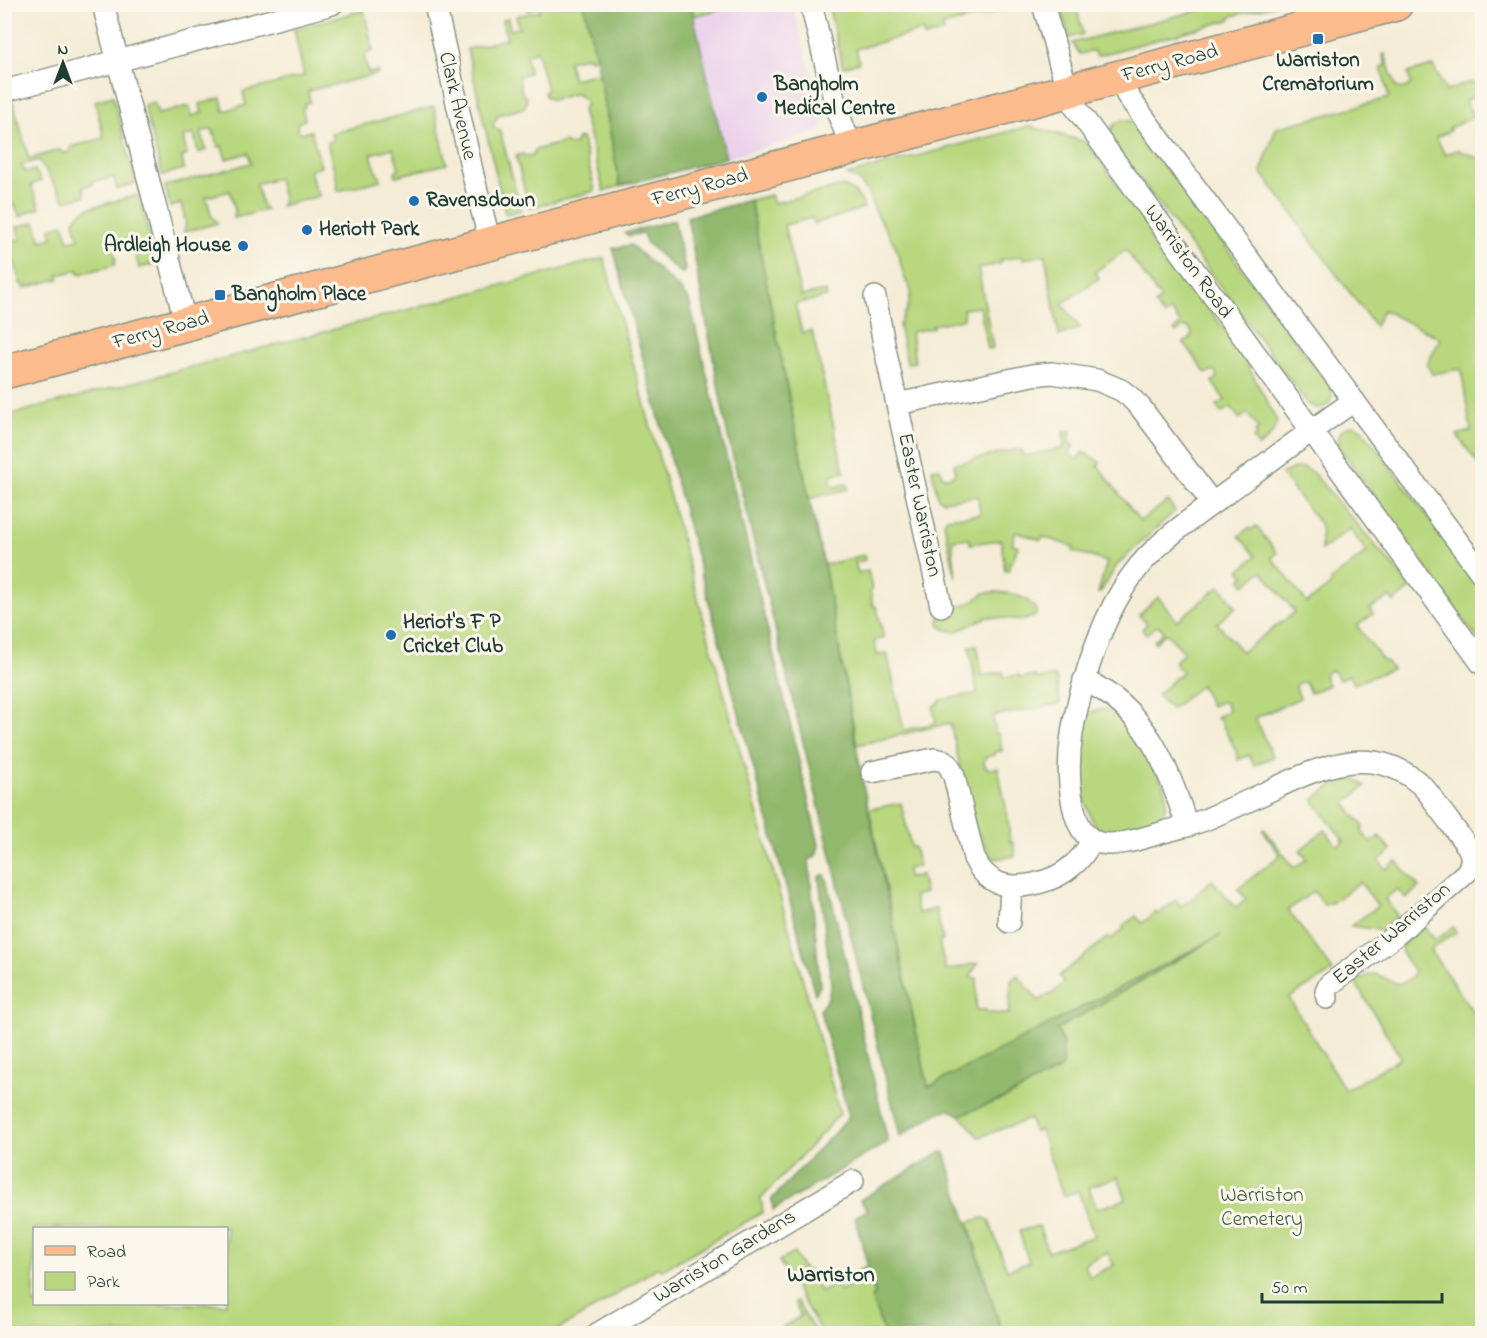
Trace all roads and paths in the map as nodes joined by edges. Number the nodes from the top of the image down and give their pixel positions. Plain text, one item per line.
1 (103, 4) edge
2 (332, 4) edge
3 (435, 4) edge
4 (811, 4) edge
5 (1043, 4) edge
6 (1396, 4) edge
7 (117, 61) junction
8 (1120, 77) junction
9 (4, 91) edge
10 (1069, 91) junction
11 (852, 148) junction
12 (490, 243) junction
13 (875, 297) dead end
14 (186, 325) junction
15 (4, 372) edge
16 (1354, 401) junction
17 (897, 404) junction
18 (1311, 430) junction
19 (1212, 503) junction
20 (1482, 574) edge
21 (941, 606) dead end
22 (1482, 663) edge
23 (1084, 680) junction
24 (872, 772) dead end
25 (1187, 825) junction
26 (1092, 840) junction
27 (1011, 887) junction
28 (1009, 922) dead end
29 (1327, 998) dead end
30 (853, 1181) dead end
31 (597, 1334) edge

1 - 7 street
2 - 7 street
3 - 12 street, Clark Avenue
4 - 11 street
5 - 10 street, Warriston Road
6 - 8 main road, Ferry Road
7 - 9 street
7 - 14 street
8 - 10 main road, Ferry Road
8 - 16 street
10 - 11 main road, Ferry Road
10 - 18 street, Warriston Road
11 - 12 main road, Ferry Road
12 - 14 main road, Ferry Road
13 - 17 street, Easter Warriston
14 - 15 main road, Ferry Road
16 - 18 street
16 - 20 street
17 - 19 street, Easter Warriston
17 - 21 street, Easter Warriston
18 - 19 street
18 - 22 street, Warriston Road
19 - 23 street
23 - 25 street
23 - 26 street
24 - 27 street
25 - 26 street, Easter Warriston
25 - 29 street, Easter Warriston
26 - 27 street
27 - 28 street
30 - 31 street, Warriston Gardens

